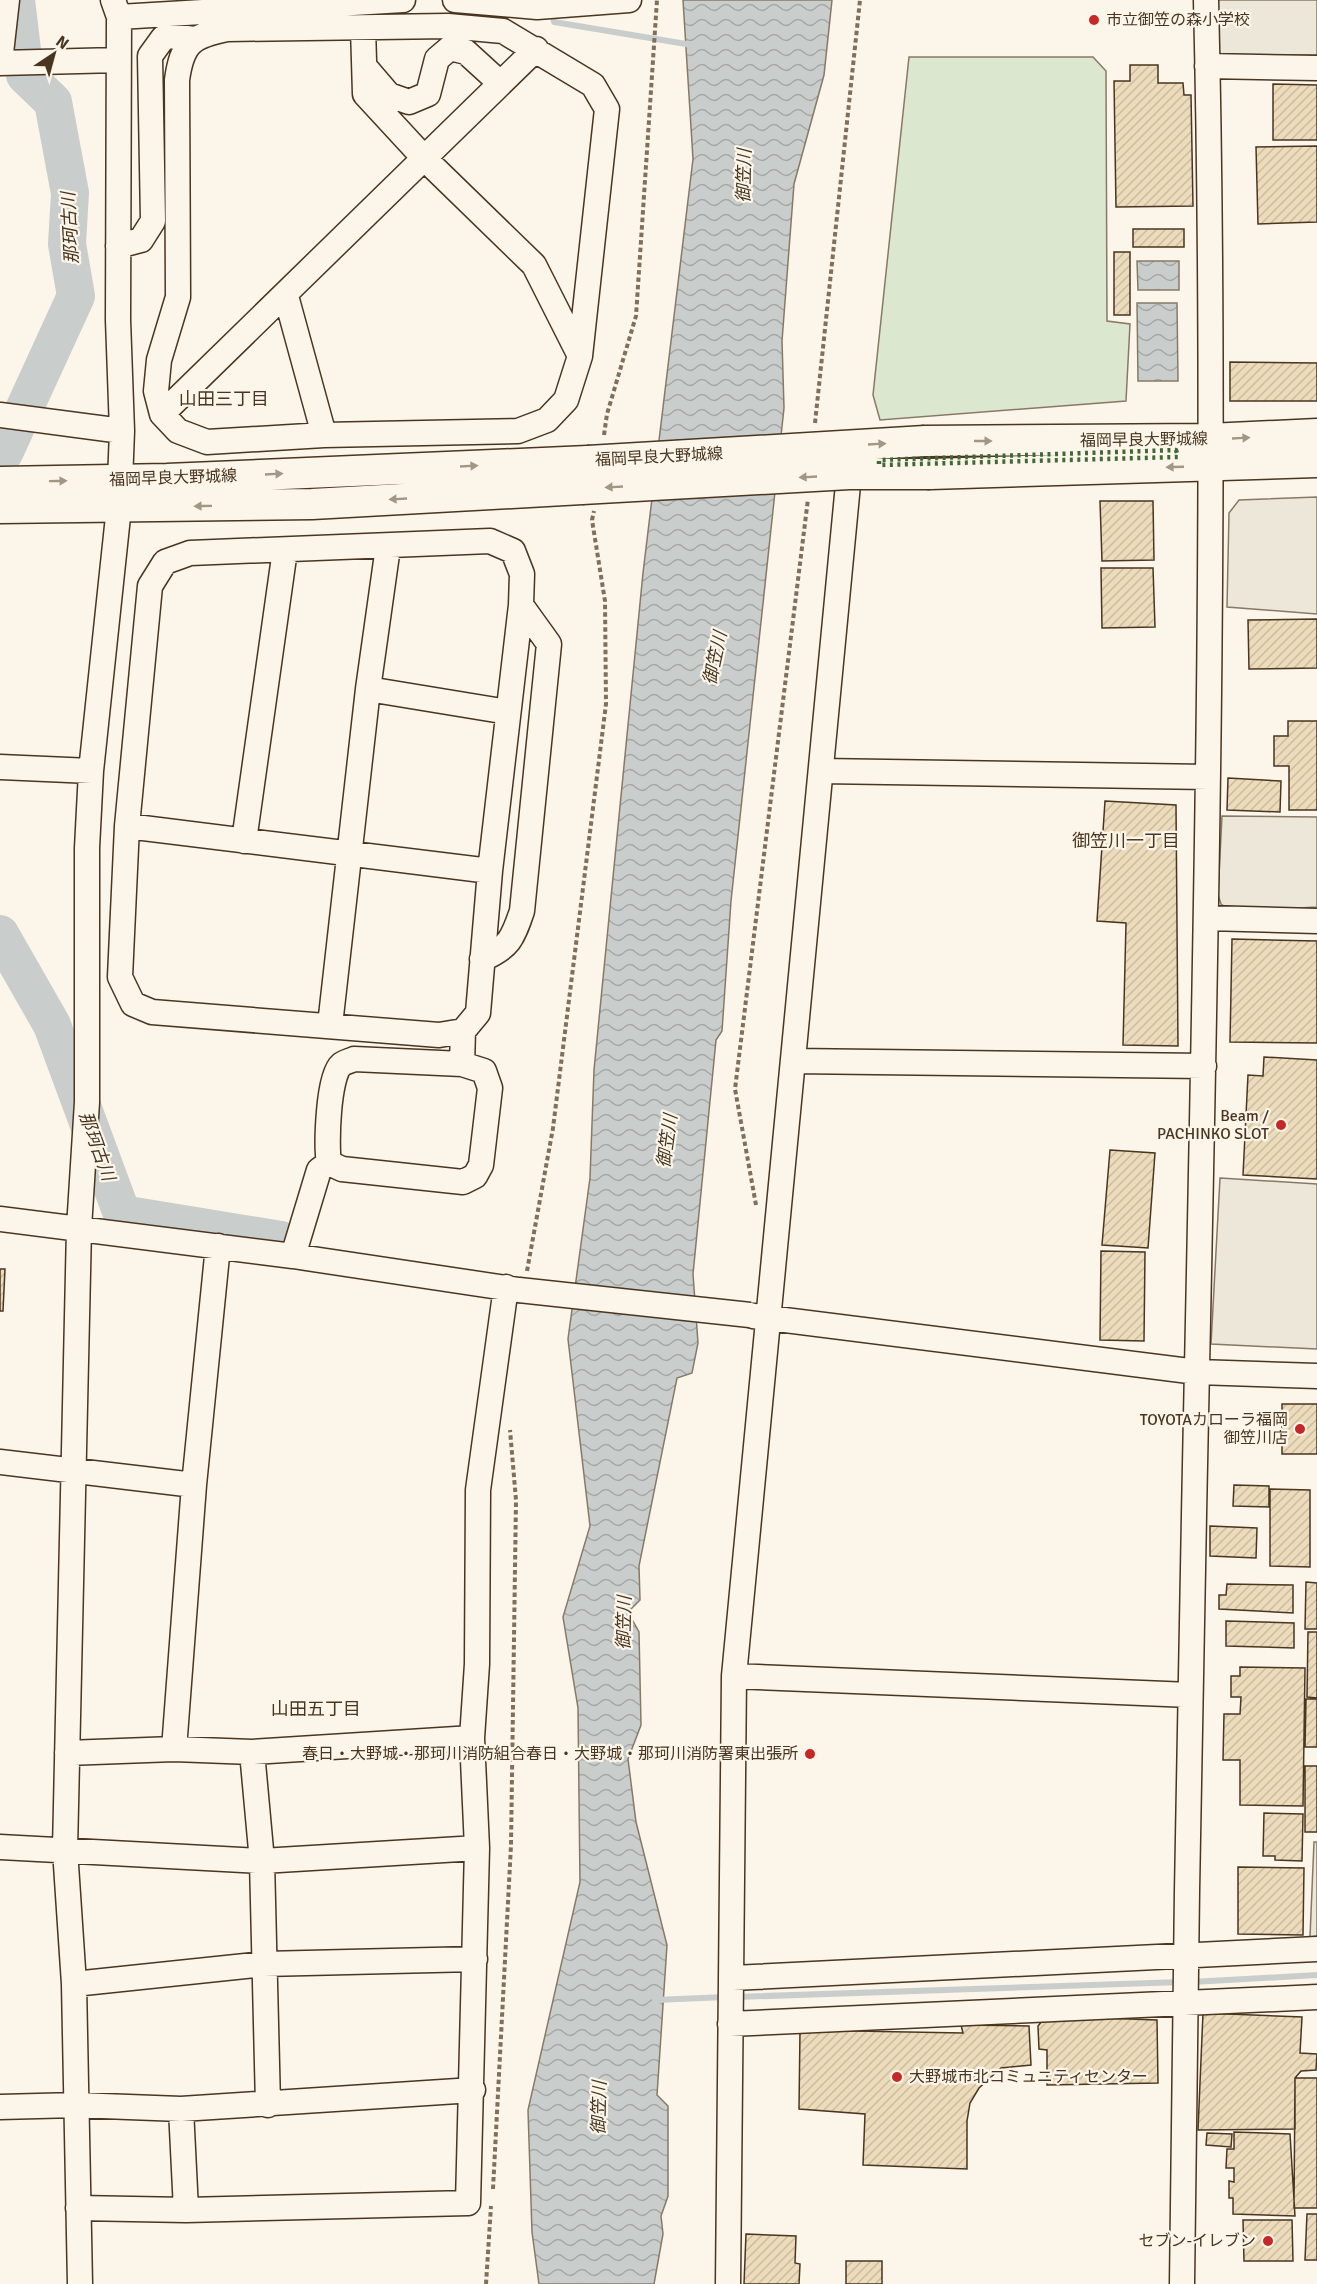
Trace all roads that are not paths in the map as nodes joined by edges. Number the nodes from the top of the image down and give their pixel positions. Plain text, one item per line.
1 (7, 0) edge
2 (404, 0) edge
3 (455, 0) edge
4 (629, 0) edge
5 (1206, 0) edge
6 (116, 9) edge
7 (363, 28) junction
8 (194, 39) junction
9 (536, 50) junction
10 (118, 60) junction
11 (0, 62) edge
12 (1207, 66) junction
13 (365, 67) junction
14 (1317, 68) edge
15 (500, 83) junction
16 (424, 159) junction
17 (118, 246) junction
18 (286, 296) junction
19 (580, 356) junction
20 (162, 414) junction
21 (0, 415) edge
22 (122, 431) junction
23 (1317, 434) edge
24 (324, 435) junction
25 (1209, 453) junction
26 (1317, 462) edge
27 (592, 474) junction
28 (849, 474) junction
29 (0, 482) edge
30 (119, 493) junction
31 (0, 508) edge
32 (388, 547) junction
33 (285, 550) junction
34 (521, 605) junction
35 (368, 689) junction
36 (508, 712) junction
37 (0, 767) edge
38 (91, 771) junction
39 (821, 771) junction
40 (1208, 777) junction
41 (127, 826) junction
42 (244, 841) junction
43 (350, 854) junction
44 (490, 872) junction
45 (1207, 918) junction
46 (1317, 921) edge
47 (482, 959) junction
48 (330, 1025) junction
49 (463, 1031) junction
50 (793, 1061) junction
51 (462, 1064) junction
52 (1204, 1066) junction
53 (329, 1163) junction
54 (0, 1219) edge
55 (79, 1227) junction
56 (218, 1246) junction
57 (293, 1257) junction
58 (517, 1285) junction
59 (759, 1317) junction
60 (1197, 1372) junction
61 (1317, 1376) edge
62 (0, 1462) edge
63 (75, 1471) junction
64 (194, 1485) junction
65 (734, 1676) junction
66 (1190, 1695) junction
67 (472, 1738) junction
68 (174, 1749) junction
69 (252, 1752) junction
70 (67, 1753) junction
71 (0, 1847) edge
72 (477, 1848) junction
73 (65, 1850) junction
74 (262, 1861) junction
75 (1317, 1949) edge
76 (1187, 1955) junction
77 (475, 1959) junction
78 (264, 1964) junction
79 (733, 1978) junction
80 (74, 1984) junction
81 (1317, 1997) edge
82 (1187, 2003) junction
83 (730, 2024) junction
84 (473, 2090) junction
85 (76, 2105) junction
86 (268, 2105) junction
87 (0, 2107) edge
88 (181, 2109) junction
89 (78, 2208) junction
90 (186, 2210) junction
91 (80, 2284) edge
92 (729, 2284) edge
93 (1182, 2284) edge

1 - 11 street
2 - 6 street
3 - 4 street
5 - 12 street
6 - 10 street
7 - 8 street
7 - 9 street
7 - 13 street
8 - 17 street
8 - 20 street
9 - 15 street
9 - 19 street
10 - 11 street
10 - 17 street
12 - 14 street
12 - 25 street
13 - 15 street
13 - 16 street
15 - 16 street
16 - 18 street
16 - 19 street
17 - 22 street
18 - 20 street
18 - 24 street
19 - 24 street
20 - 24 street
21 - 22 street
22 - 30 street
25 -> 23 main road, 福岡早良大野城線
25 - 26 main road, 福岡早良大野城線
27 -> 25 main road, 福岡早良大野城線, bridge
25 -> 28 main road, 福岡早良大野城線, bridge
25 - 40 street
28 -> 27 main road, 福岡早良大野城線, bridge
27 - 30 main road, 福岡早良大野城線
28 - 39 street
29 -> 30 main road, 福岡早良大野城線
30 - 31 main road, 福岡早良大野城線
30 - 38 street
32 - 33 street
32 - 34 street
32 - 35 street
33 - 41 street
33 - 42 street
34 - 36 street
34 - 47 street
35 - 36 street
35 - 43 street
36 - 44 street
37 - 38 street
38 - 55 street
39 - 40 street
39 - 50 street
40 - 45 street
41 - 42 street
41 - 48 street
42 - 43 street
43 - 44 street
43 - 48 street
44 - 47 street
45 - 46 street
45 - 52 street
47 - 49 street
48 - 49 street
49 - 51 street
50 - 52 street
50 - 59 street
51 - 53 street
51 - 53 street
52 - 60 street
53 - 57 street
54 - 55 street
55 - 56 street
55 - 63 street
56 - 57 street
56 - 64 street
57 - 58 street
58 - 59 street, bridge
58 - 67 street
59 - 60 street
59 - 65 street
60 - 61 street
60 - 66 street
62 - 63 street
63 - 64 street
63 - 70 street
64 - 68 street
65 - 66 street
65 - 79 street
66 - 76 street
67 - 69 street
67 - 72 street
68 - 69 street
68 - 70 street
69 - 74 street
70 - 73 street
71 - 73 street
72 - 74 street
72 - 77 street
73 - 74 street
73 - 80 street
74 - 78 street
75 - 76 street
76 - 79 street
76 - 82 street
77 - 78 street
77 - 84 street
78 - 80 street
78 - 86 street
79 - 83 street
80 - 85 street
81 - 82 street
82 - 83 street
82 - 93 street
83 - 92 street
84 - 86 street
84 - 90 street
85 - 87 street
85 - 88 street
85 - 89 street
86 - 88 street
88 - 90 street
89 - 90 street
89 - 91 street

